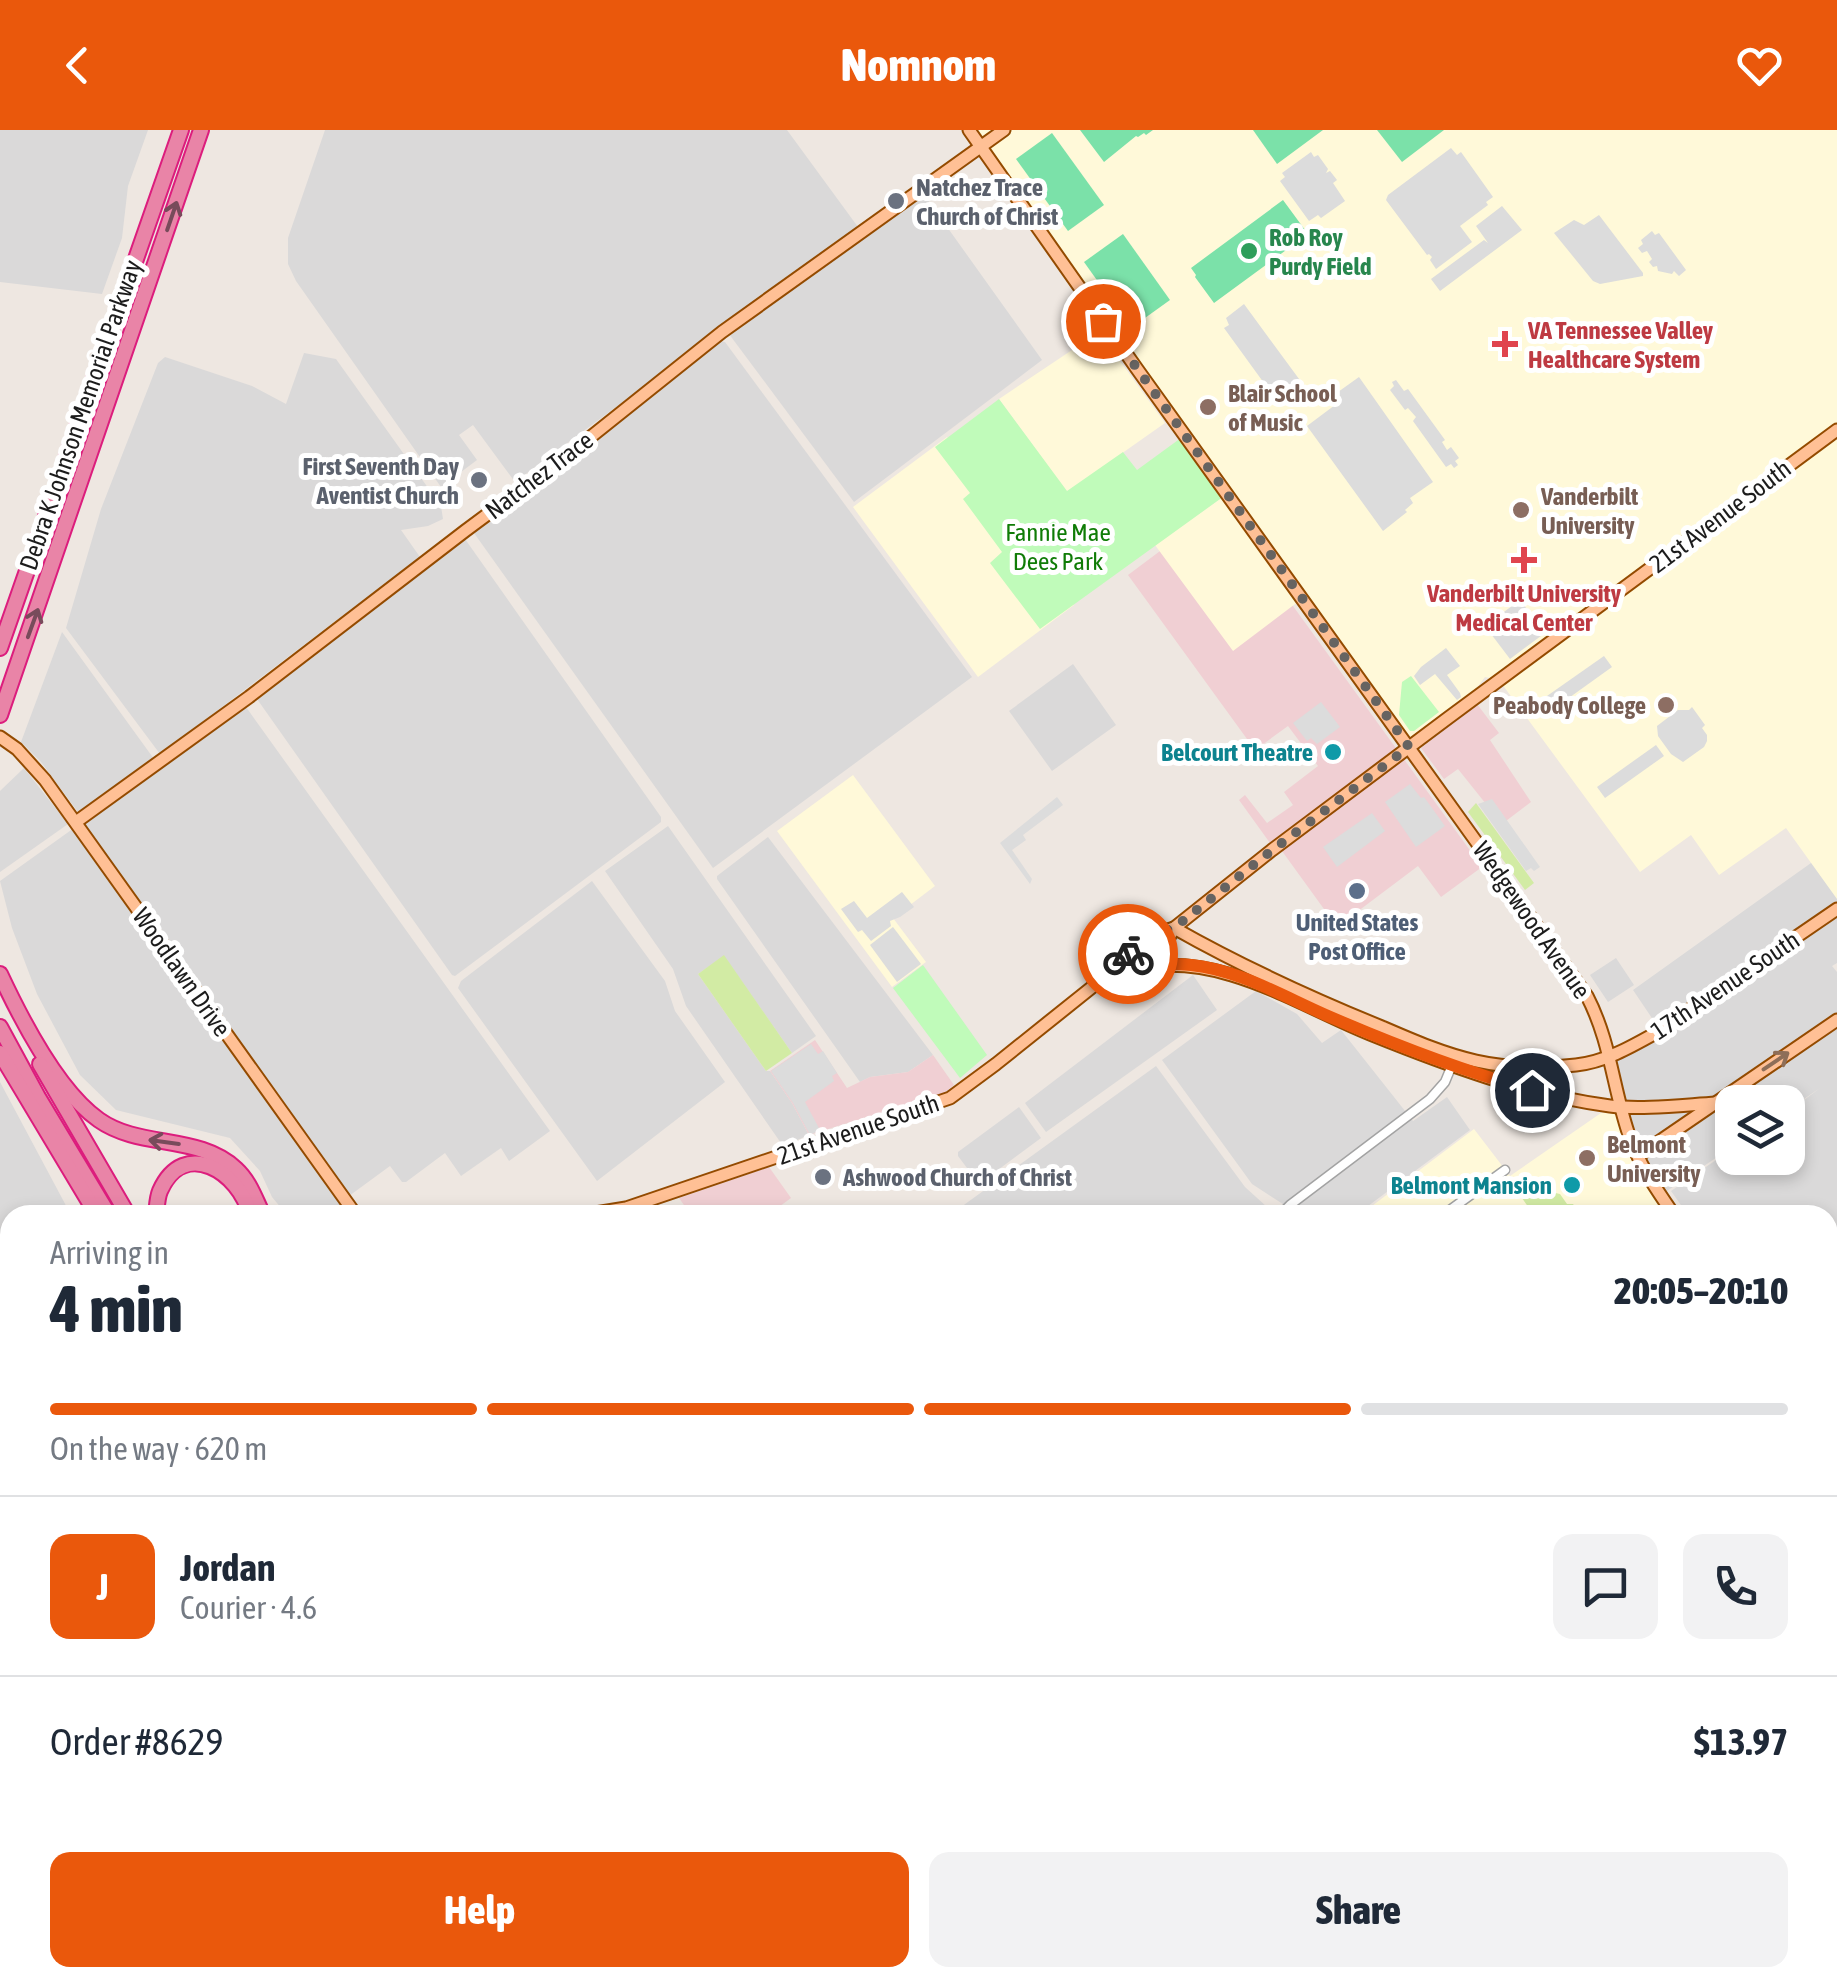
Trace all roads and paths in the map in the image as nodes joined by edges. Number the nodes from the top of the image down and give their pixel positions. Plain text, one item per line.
1 (180, 130) edge
2 (201, 130) edge
3 (969, 130) edge
4 (1004, 130) edge
5 (981, 148) junction
6 (1837, 430) edge
7 (0, 648) edge
8 (0, 714) edge
9 (0, 737) edge
10 (1409, 747) junction
11 (76, 822) junction
12 (1837, 909) edge
13 (1194, 911) junction
14 (1174, 928) junction
15 (1215, 951) junction
16 (1129, 970) junction
17 (0, 974) edge
18 (1101, 980) junction
19 (0, 990) edge
20 (1837, 1020) edge
21 (0, 1027) edge
22 (0, 1053) edge
23 (1610, 1056) junction
24 (1454, 1060) junction
25 (1741, 1085) edge
26 (1715, 1102) edge
27 (1715, 1103) edge
28 (1621, 1106) junction
29 (1638, 1156) junction
30 (1505, 1170) dead end
31 (81, 1205) edge
32 (91, 1205) edge
33 (103, 1205) edge
34 (122, 1205) edge
35 (157, 1205) edge
36 (251, 1205) edge
37 (255, 1205) edge
38 (349, 1205) edge
39 (635, 1205) edge
40 (1295, 1205) edge
41 (1458, 1205) edge
42 (1668, 1205) edge

1 - 7 highway, Debra K Johnson Memorial Parkway
8 -> 2 highway, Debra K Johnson Memorial Parkway
3 - 5 main road, Wedgewood Avenue
4 - 5 main road, Natchez Trace
5 - 10 main road, Wedgewood Avenue
5 - 11 main road, Natchez Trace
6 - 10 main road, 21st Avenue South
9 - 11 main road, Woodlawn Drive
10 - 13 main road, 21st Avenue South
10 - 23 main road, Wedgewood Avenue
11 - 38 main road, Woodlawn Drive
12 - 23 main road, 17th Avenue South
13 - 14 main road, 21st Avenue South
13 - 15 main road
14 - 15 main road
14 - 16 main road, 21st Avenue South
14 - 18 main road, 21st Avenue South
15 - 24 main road
16 - 18 main road, 21st Avenue South
16 - 24 main road
37 -> 17 highway
18 - 39 main road, 21st Avenue South
19 - 34 highway
25 -> 20 main road
21 - 33 highway
22 - 31 highway
22 - 32 highway
23 - 24 main road, 17th Avenue South
23 - 28 main road, Wedgewood Avenue
24 - 28 main road
24 - 40 street
26 - 28 main road
27 - 29 main road
28 - 29 main road, Wedgewood Avenue
29 - 42 main road, Wedgewood Avenue
30 - 41 street
35 - 36 highway

